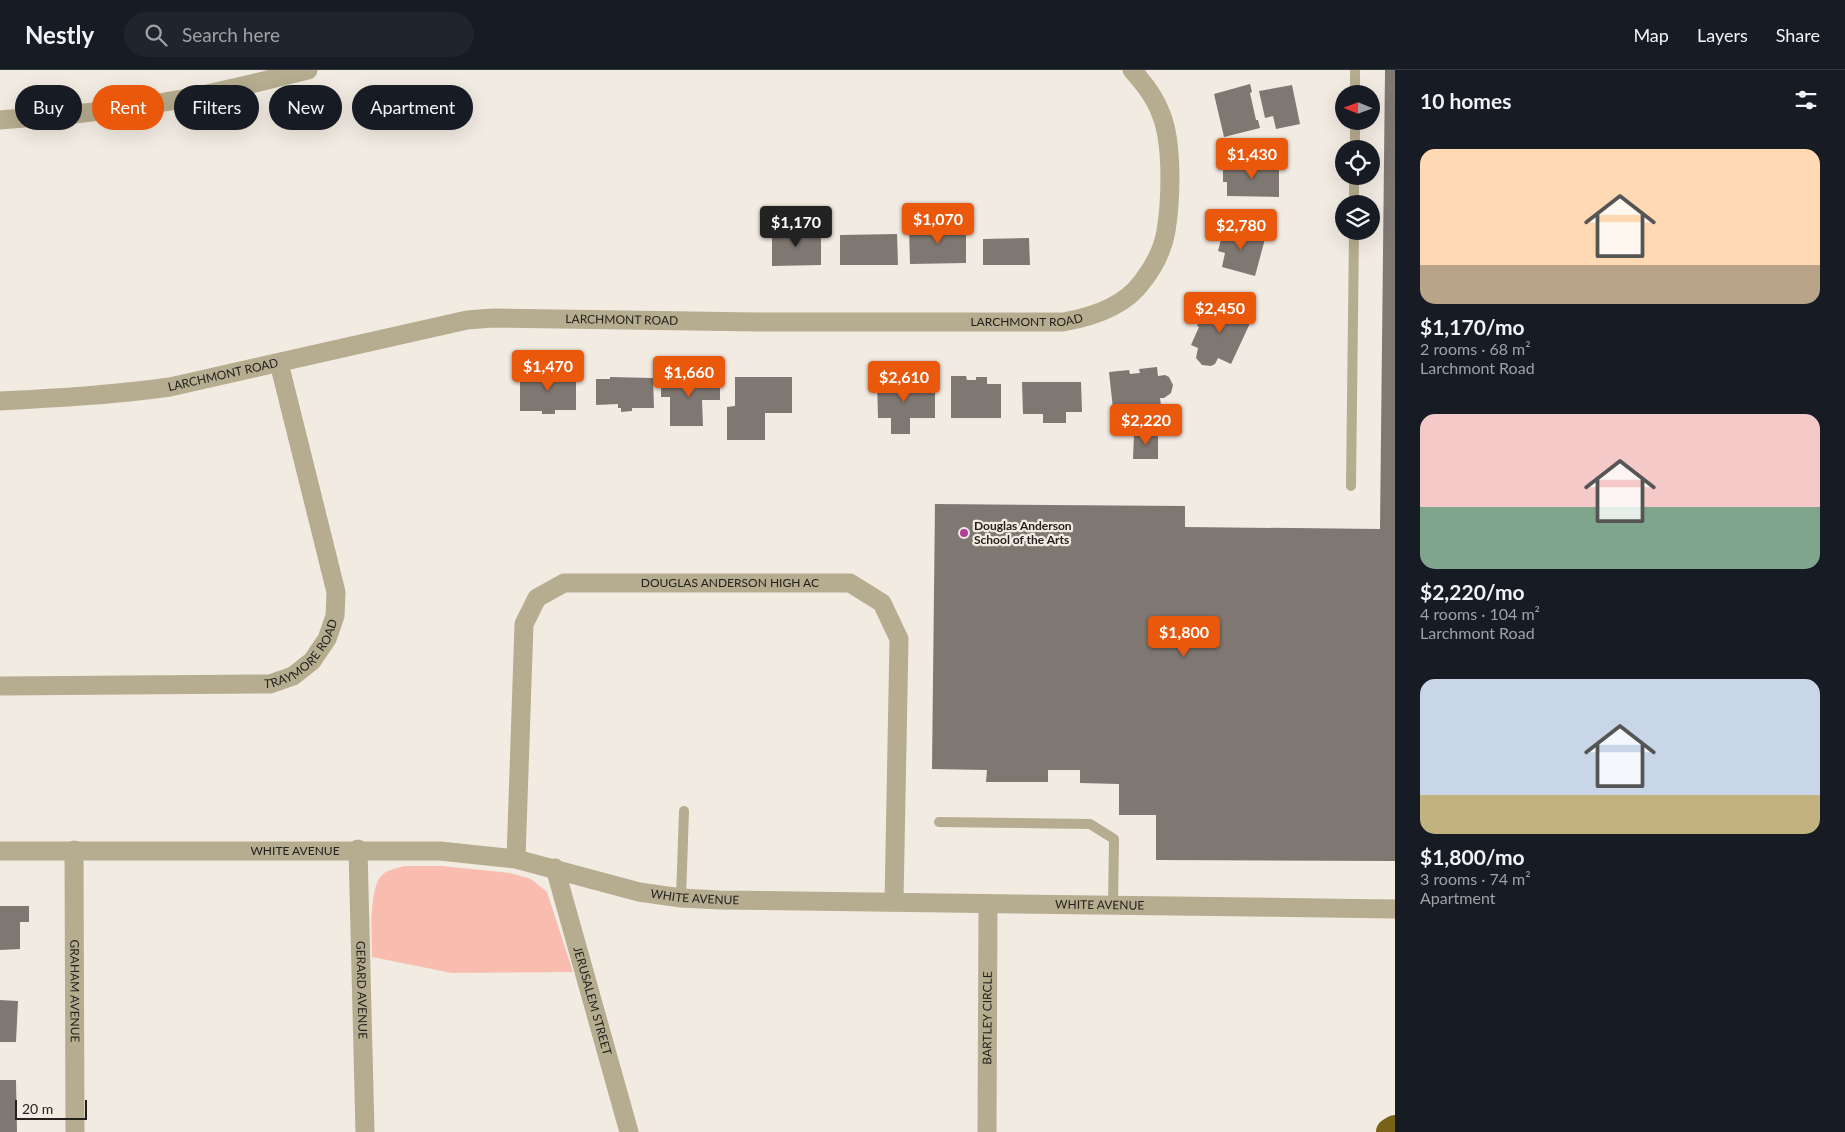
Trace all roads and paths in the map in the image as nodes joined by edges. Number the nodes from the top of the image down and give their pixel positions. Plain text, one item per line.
1 (308, 70) edge
2 (1132, 70) edge
3 (1355, 70) edge
4 (1355, 85) edge
5 (0, 120) edge
6 (1354, 240) edge
7 (279, 363) junction
8 (0, 401) edge
9 (1351, 486) dead end
10 (0, 686) edge
11 (684, 811) dead end
12 (939, 822) dead end
13 (74, 850) junction
14 (358, 850) junction
15 (0, 851) edge
16 (516, 858) junction
17 (555, 868) junction
18 (681, 898) junction
19 (894, 902) junction
20 (988, 904) junction
21 (1113, 906) junction
22 (1395, 909) edge
23 (1395, 1129) edge
24 (75, 1132) edge
25 (365, 1132) edge
26 (629, 1132) edge
27 (987, 1132) edge
28 (1390, 1132) edge

1 - 5 street
2 - 7 street, LARCHMONT ROAD
3 - 4 lane
6 - 9 lane
7 - 8 street, LARCHMONT ROAD
7 - 10 street, TRAYMORE ROAD
11 - 18 lane
12 - 21 lane
13 - 14 street, WHITE AVENUE
13 - 15 street, WHITE AVENUE
13 - 24 street, GRAHAM AVENUE
14 - 16 street, WHITE AVENUE
14 - 25 street, GERARD AVENUE
16 - 17 street, WHITE AVENUE
16 - 19 street, DOUGLAS ANDERSON HIGH AC
17 - 18 street, WHITE AVENUE
17 - 26 street, JERUSALEM STREET
18 - 19 street, WHITE AVENUE
19 - 20 street, WHITE AVENUE
20 - 21 street, WHITE AVENUE
20 - 27 street, BARTLEY CIRCLE
21 - 22 street, WHITE AVENUE
23 - 28 highway

